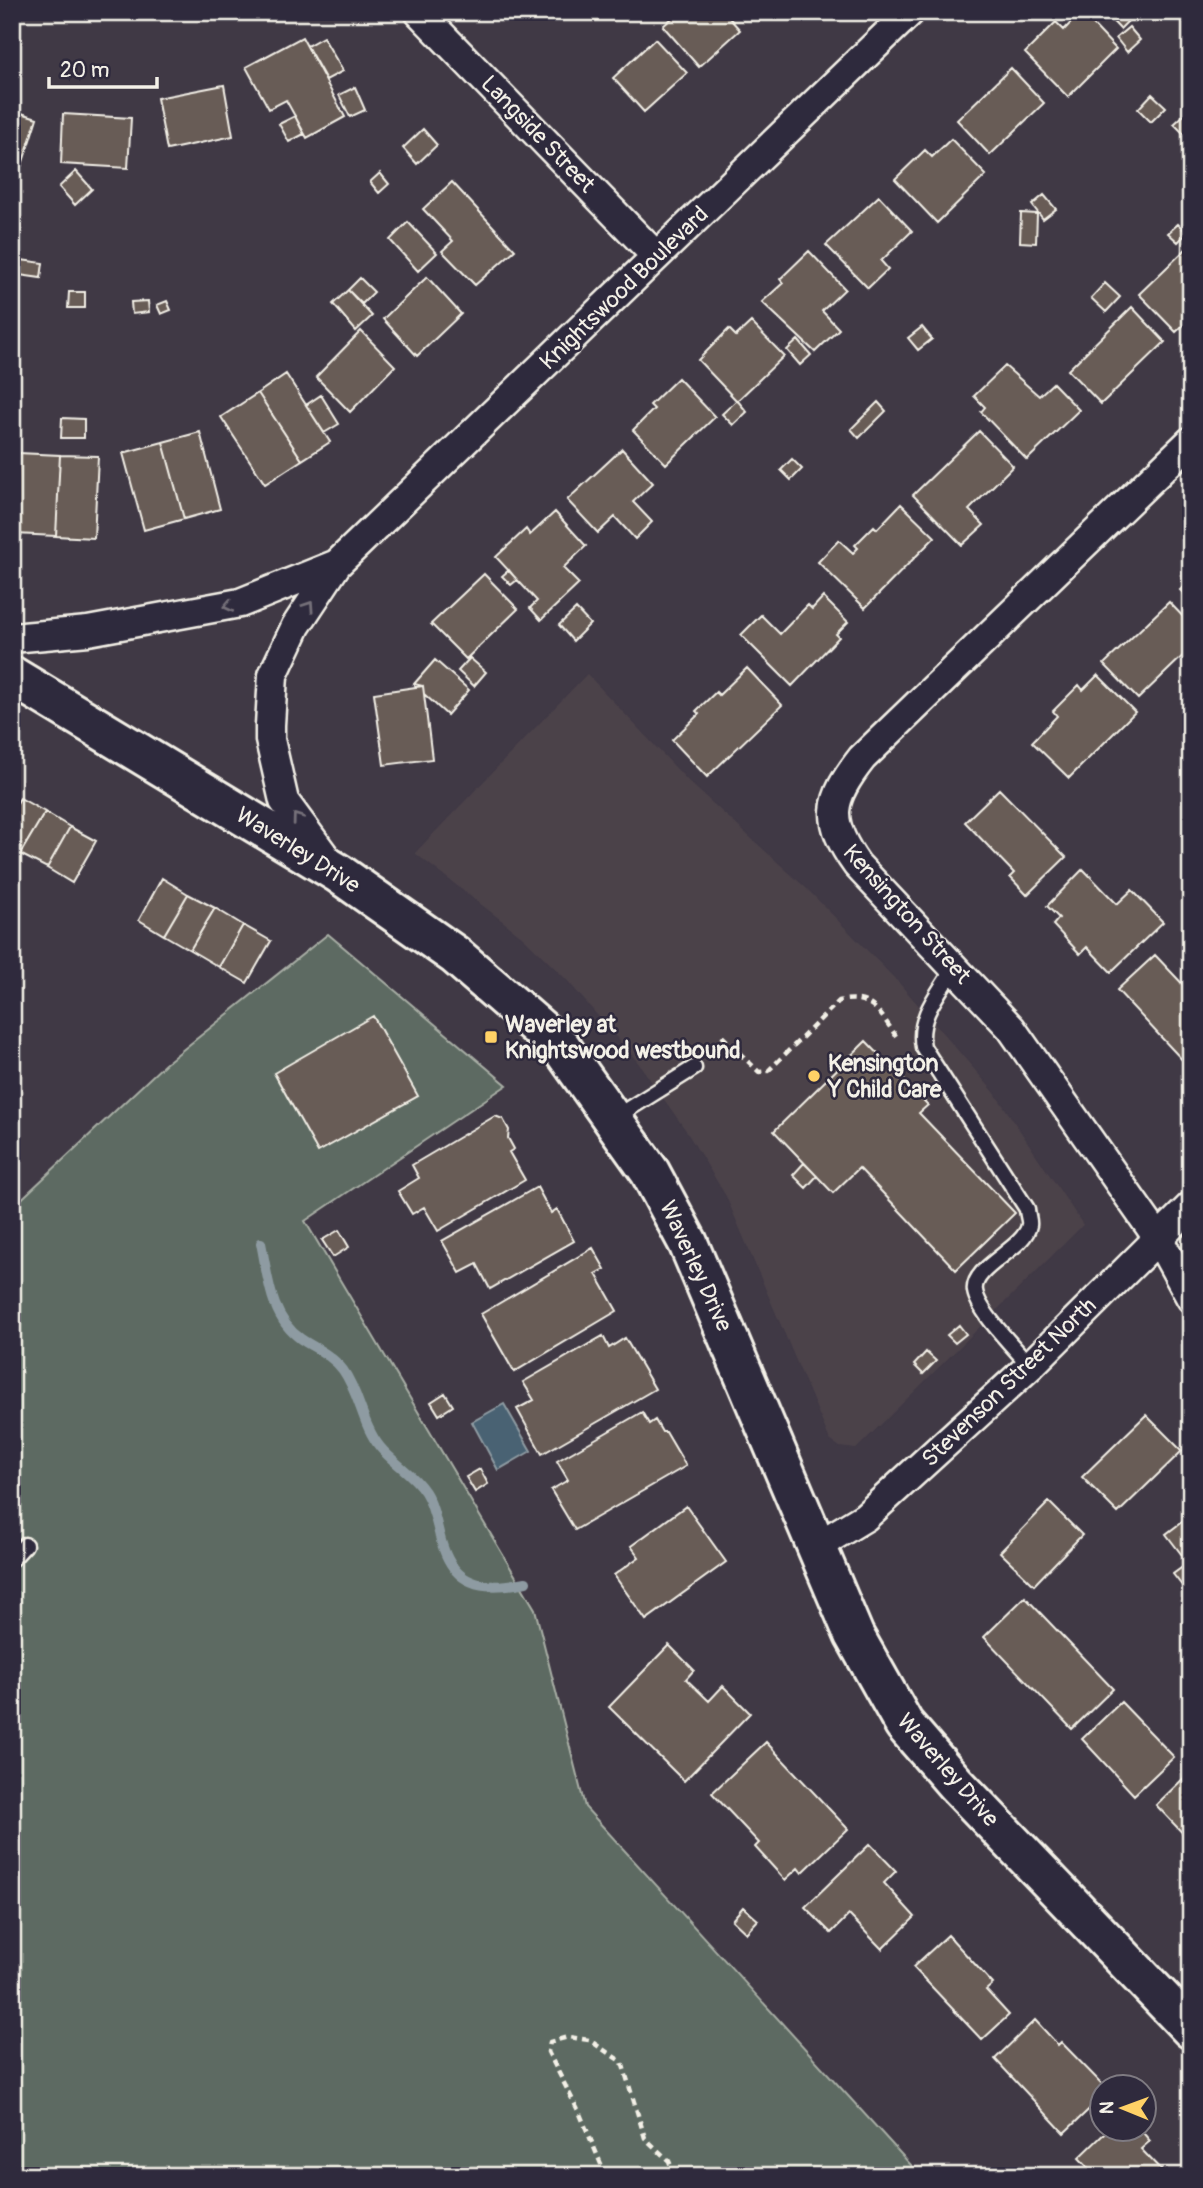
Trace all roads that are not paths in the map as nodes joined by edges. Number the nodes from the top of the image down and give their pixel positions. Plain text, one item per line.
1 (419, 12) edge
2 (910, 12) edge
3 (656, 256) junction
4 (1191, 441) edge
5 (337, 564) junction
6 (12, 638) edge
7 (12, 676) edge
8 (338, 873) junction
9 (954, 968) junction
10 (694, 1068) dead end
11 (613, 1118) junction
12 (1191, 1206) edge
13 (1158, 1238) junction
14 (1191, 1298) edge
15 (1030, 1366) junction
16 (25, 1545) dead end
17 (817, 1546) junction
18 (12, 1559) edge
19 (1191, 2029) edge

1 - 3 street, Langside Street
2 - 3 street, Knightswood Boulevard
3 - 5 street, Knightswood Boulevard
4 - 9 street, Kensington Street
5 -> 6 street, Knightswood Boulevard
8 -> 5 street, Knightswood Boulevard
7 - 8 street, Waverley Drive
8 - 11 street, Waverley Drive
9 - 13 street, Kensington Street
9 - 15 lane
10 - 11 lane
11 - 17 street, Waverley Drive
12 - 13 street, Stevenson Street North
13 - 14 street, Kensington Street
13 - 15 street, Stevenson Street North
15 - 17 street, Stevenson Street North
16 - 18 lane
17 - 19 street, Waverley Drive

